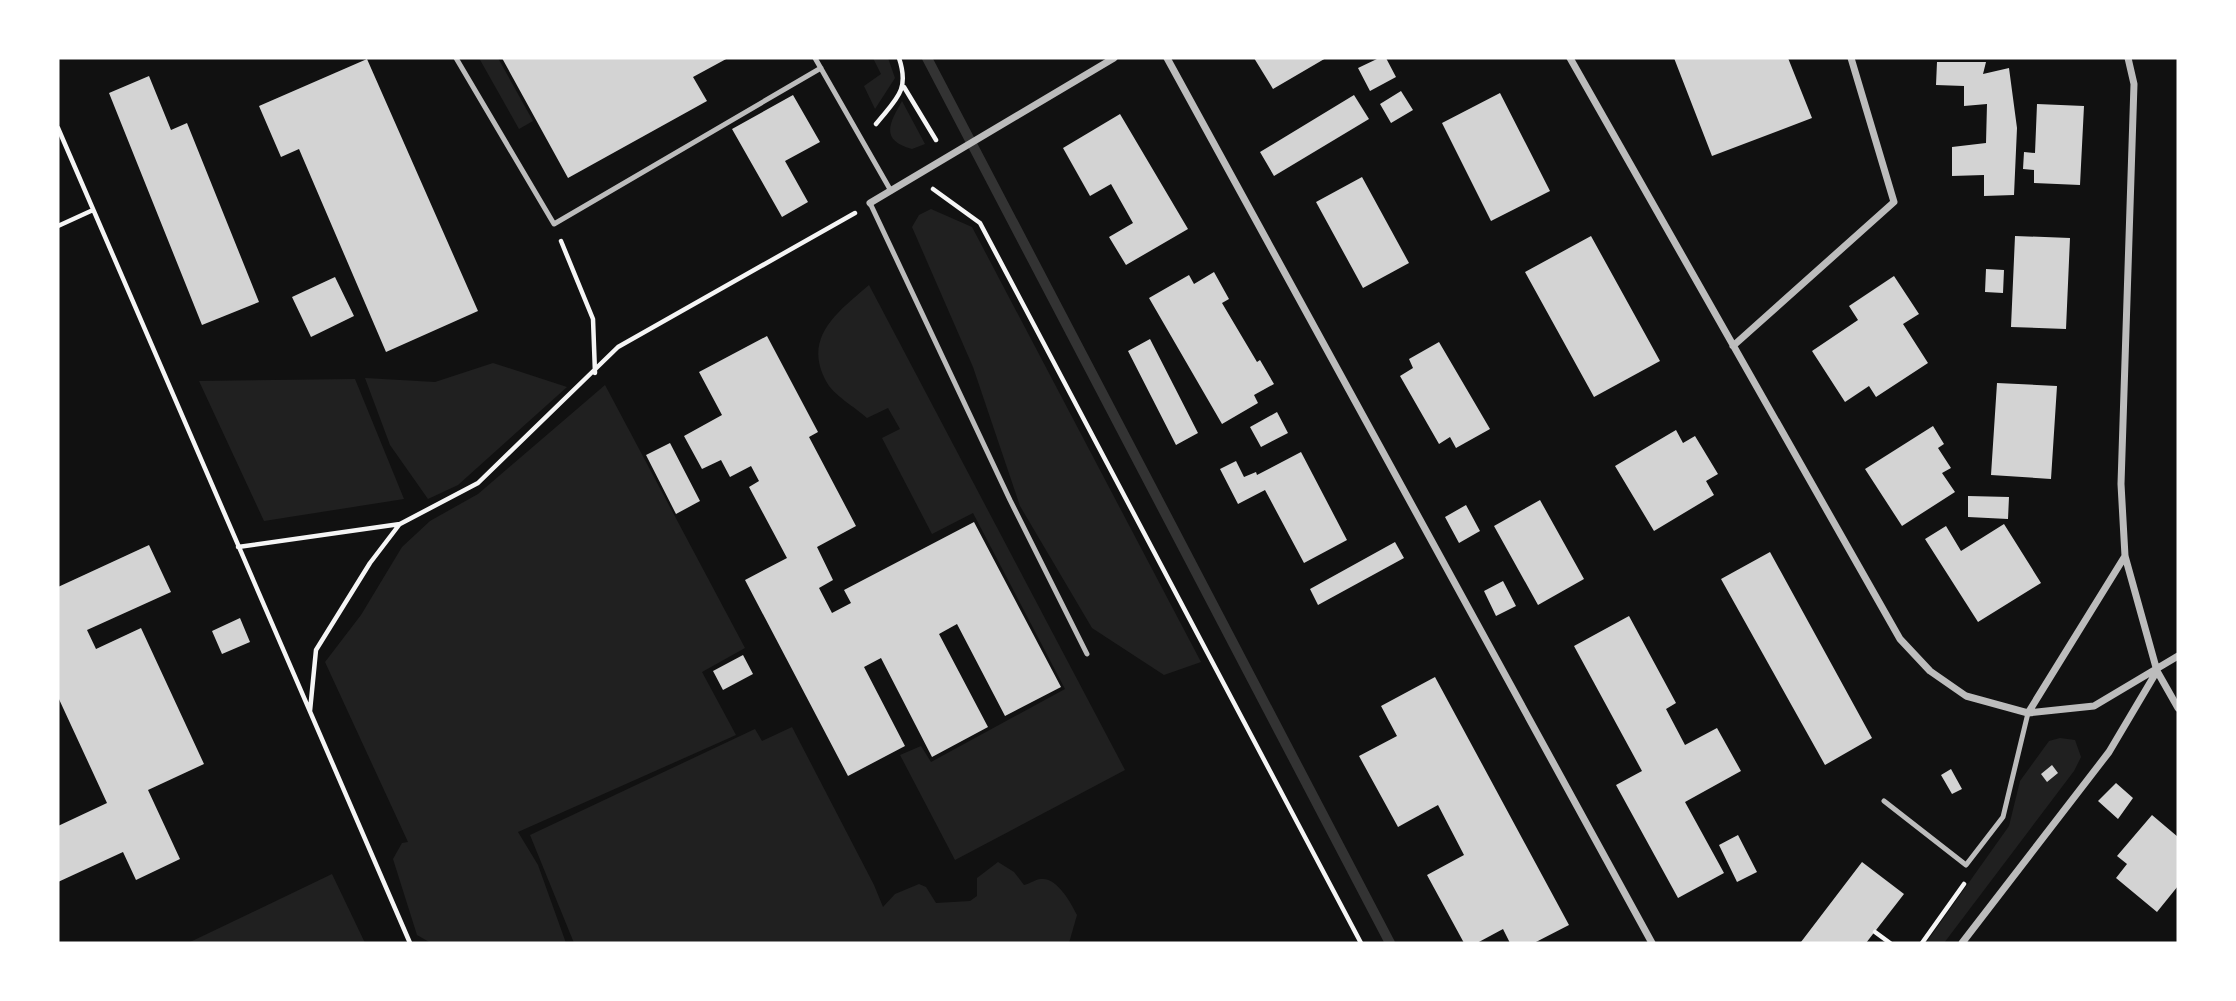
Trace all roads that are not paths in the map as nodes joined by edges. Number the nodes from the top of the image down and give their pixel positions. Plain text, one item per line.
1 (456, 58) edge
2 (815, 58) edge
3 (1114, 58) edge
4 (1167, 58) edge
5 (1570, 58) edge
6 (1851, 58) edge
7 (2129, 58) edge
8 (821, 68) junction
9 (891, 191) junction
10 (870, 203) joint
11 (1733, 346) junction
12 (2125, 556) junction
13 (1087, 654) dead end
14 (2178, 656) edge
15 (2157, 671) junction
16 (2178, 708) edge
17 (2028, 713) junction
18 (1884, 801) dead end
19 (1652, 943) edge
20 (1962, 943) edge

1 - 8 lane
2 - 8 lane
3 - 9 street
4 - 19 street
5 - 11 street
6 - 11 street
7 - 12 street
8 - 9 lane
9 - 10 street
10 - 13 lane
11 - 17 street
12 - 15 street
12 - 17 street
14 - 15 street
15 - 16 street
15 - 17 street
15 - 20 street
17 - 18 lane

